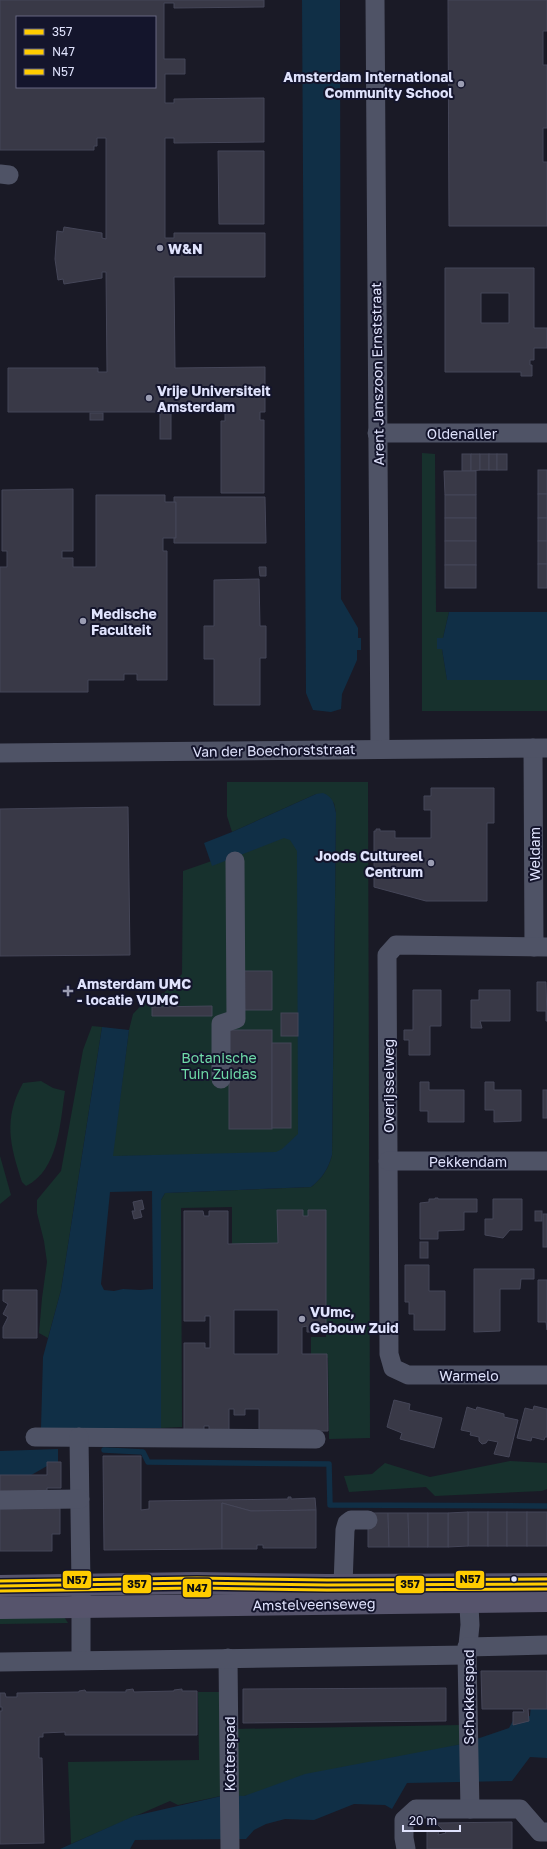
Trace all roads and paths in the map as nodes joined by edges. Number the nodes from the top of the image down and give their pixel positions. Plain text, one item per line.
1 (375, 0) edge
2 (377, 432) junction
3 (547, 432) edge
4 (380, 748) junction
5 (540, 748) edge
6 (0, 752) edge
7 (235, 861) dead end
8 (541, 947) edge
9 (220, 1079) dead end
10 (388, 1161) junction
11 (547, 1161) edge
12 (393, 1368) joint
13 (547, 1375) edge
14 (35, 1437) dead end
15 (79, 1438) junction
16 (316, 1439) dead end
17 (80, 1499) junction
18 (0, 1500) edge
19 (368, 1520) dead end
20 (547, 1584) edge
21 (344, 1585) junction
22 (0, 1586) edge
23 (468, 1593) junction
24 (81, 1596) junction
25 (547, 1601) edge
26 (0, 1608) edge
27 (547, 1645) edge
28 (467, 1651) junction
29 (228, 1658) junction
30 (81, 1660) junction
31 (0, 1662) edge
32 (470, 1809) junction
33 (547, 1832) edge
34 (230, 1847) edge
35 (406, 1849) edge

1 - 2 street, Arent Janszoon Ernststraat
2 - 3 street, Oldenaller
2 - 4 street, Arent Janszoon Ernststraat
4 - 5 street, Van der Boechorststraat
4 - 6 street, Van der Boechorststraat
5 - 8 street, Weldam
7 - 9 street
8 - 10 street, Overijsselweg
10 - 11 street, Pekkendam
10 - 12 street, Overijsselweg
12 - 13 street, Warmelo
14 - 15 street
15 - 16 street
15 - 17 street
17 - 18 street
17 - 24 street
19 - 21 street
20 - 23 main road, Amstelveenseweg
21 - 23 main road, Amstelveenseweg
21 - 24 main road, Amstelveenseweg
22 - 24 main road, Amstelveenseweg
23 - 24 main road, Amstelveenseweg
23 - 25 main road, Amstelveenseweg
23 - 28 street, Schokkerspad
24 - 26 main road, Amstelveenseweg
24 - 30 street
27 - 28 street
28 - 29 street
28 - 32 street, Schokkerspad
29 - 30 street
29 - 34 street, Kotterspad
30 - 31 street
32 - 33 street
32 - 35 street

